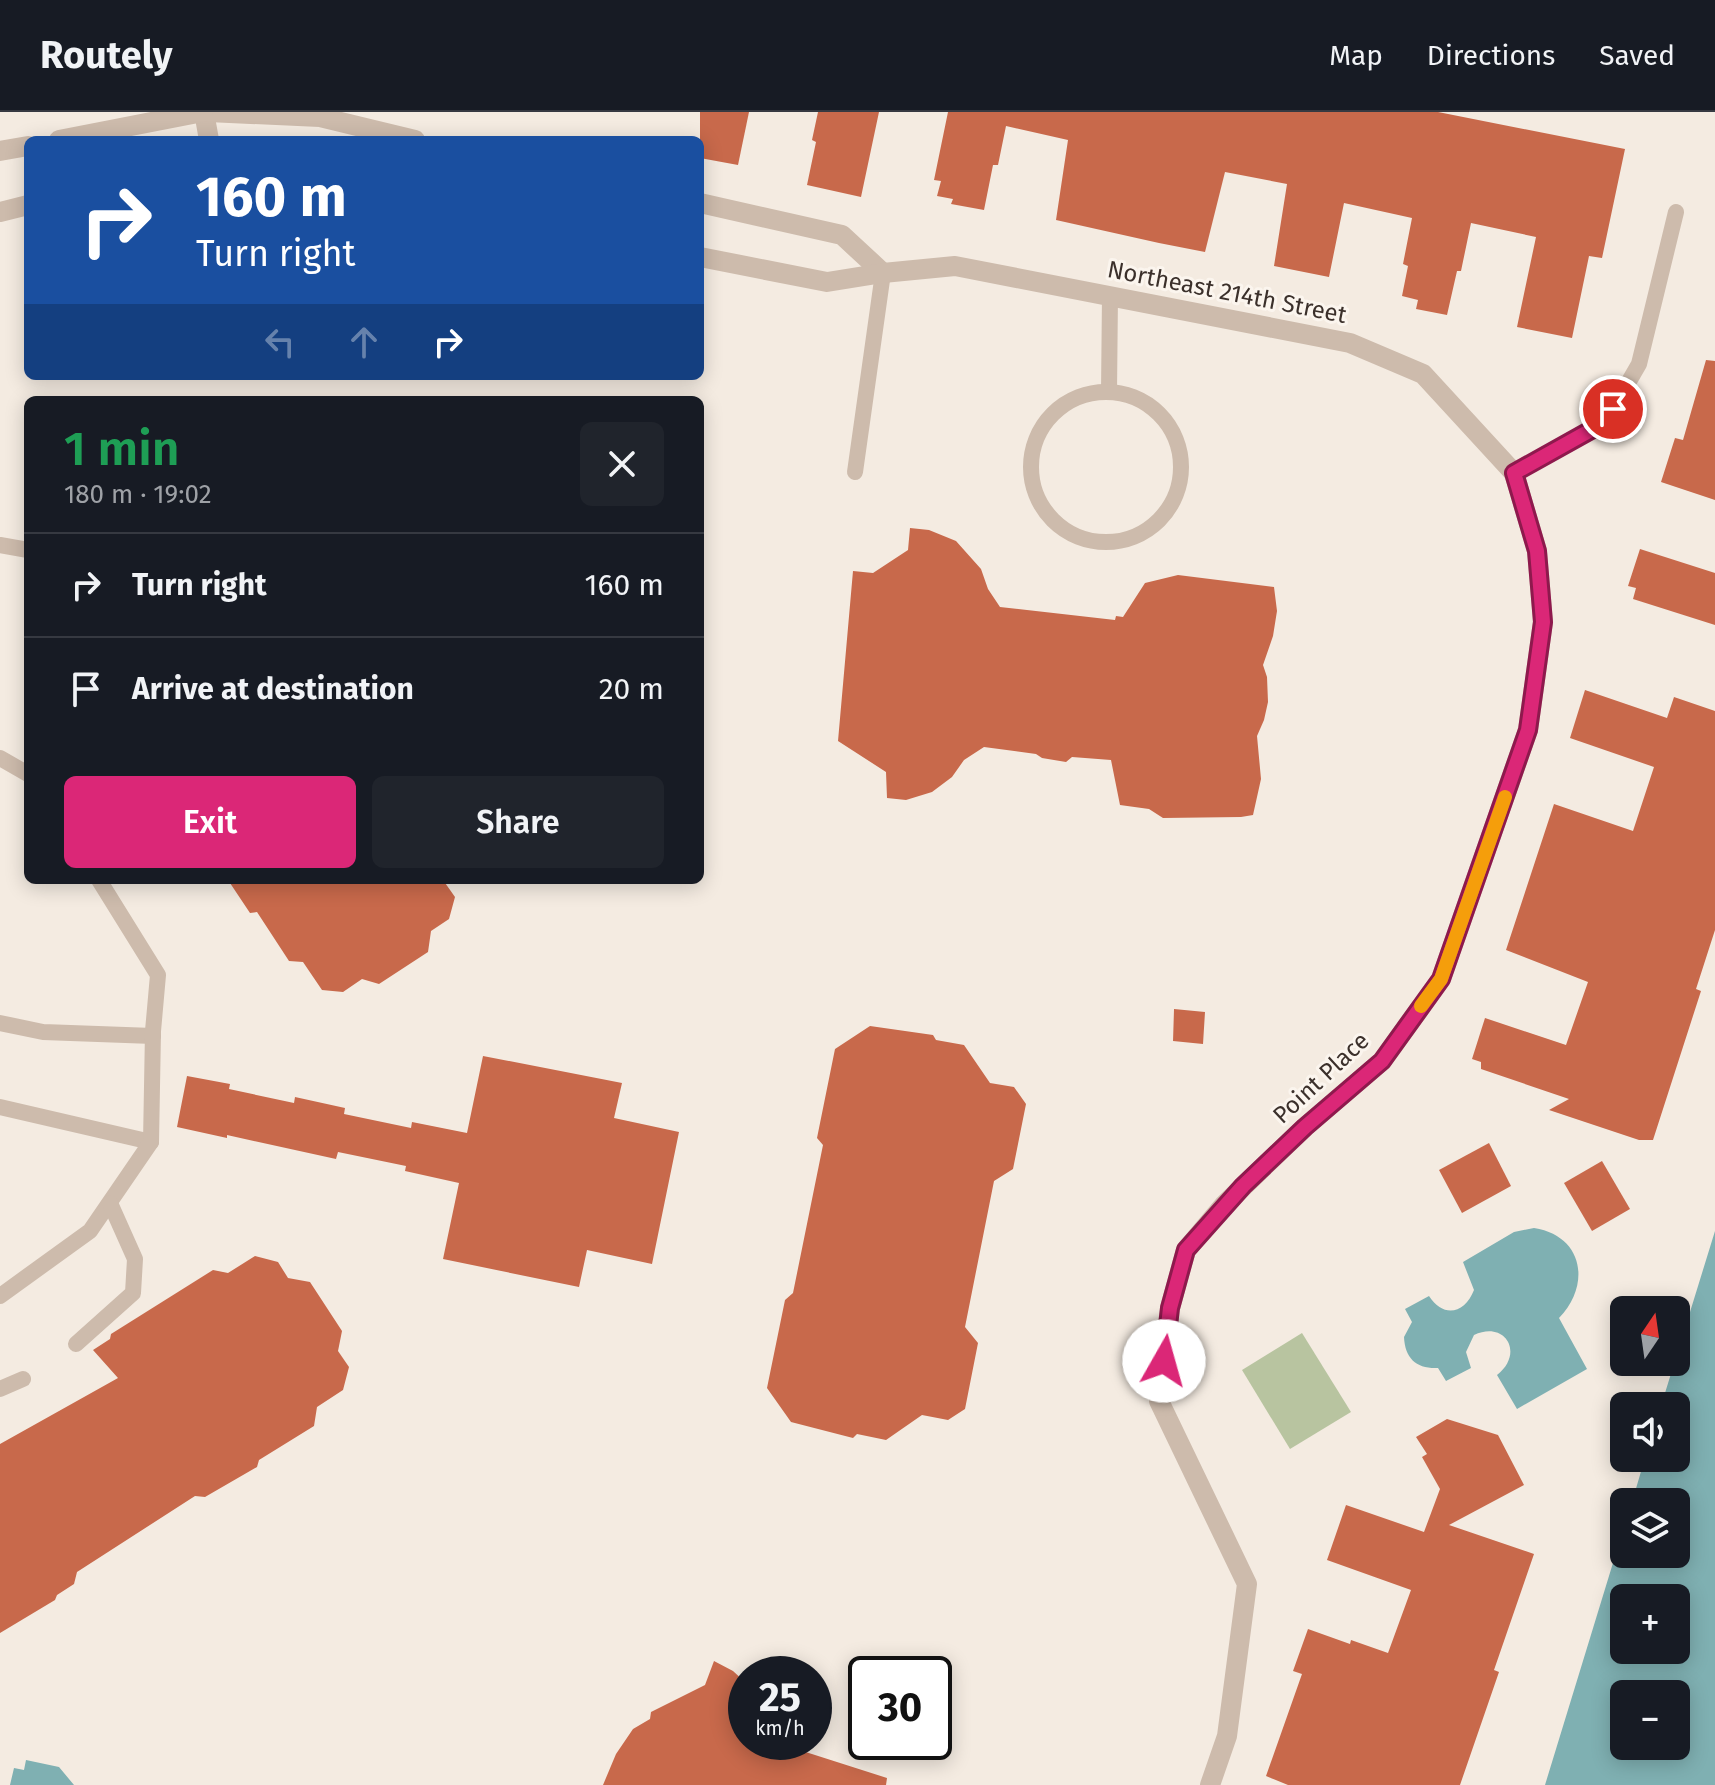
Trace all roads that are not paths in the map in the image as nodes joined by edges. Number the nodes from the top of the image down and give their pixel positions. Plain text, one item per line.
1 (205, 112) edge
2 (80, 136) edge
3 (208, 136) edge
4 (398, 136) edge
5 (24, 147) edge
6 (0, 151) edge
7 (704, 204) edge
8 (24, 206) edge
9 (0, 212) edge
10 (1676, 212) dead end
11 (704, 258) edge
12 (883, 273) junction
13 (1110, 295) junction
14 (1109, 392) junction
15 (855, 472) dead end
16 (1514, 473) junction
17 (0, 545) edge
18 (24, 549) edge
19 (0, 758) edge
20 (24, 772) edge
21 (101, 884) edge
22 (0, 1023) edge
23 (153, 1036) junction
24 (0, 1107) edge
25 (151, 1142) junction
26 (110, 1203) junction
27 (0, 1296) edge
28 (76, 1344) dead end
29 (23, 1379) dead end
30 (0, 1389) edge
31 (1210, 1785) edge

1 - 2 street
1 - 3 street
1 - 4 street
5 - 6 street
7 - 12 street
8 - 9 street
10 - 16 lane
11 - 12 street, Northeast 214th Street
12 - 13 street, Northeast 214th Street
12 - 15 lane
13 - 14 lane
13 - 16 street, Northeast 214th Street
14 - 14 lane
16 - 31 street, Point Place
17 - 18 lane
19 - 20 lane
21 - 23 lane
22 - 23 lane
23 - 25 lane
24 - 25 lane
25 - 26 lane
26 - 27 lane
26 - 28 lane
29 - 30 lane

